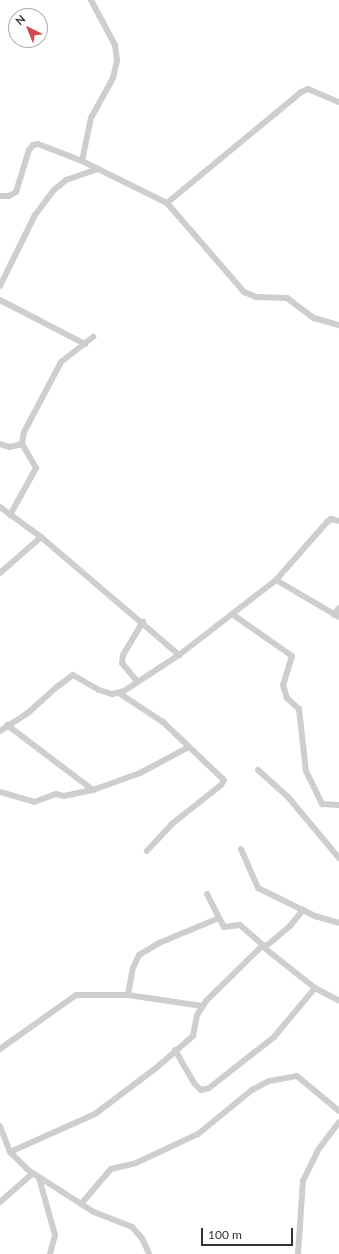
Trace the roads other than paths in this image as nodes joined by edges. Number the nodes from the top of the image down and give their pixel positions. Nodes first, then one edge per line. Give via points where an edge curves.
1 (91, 0) edge
2 (339, 102) edge
3 (82, 161) junction
4 (98, 169) junction
5 (0, 196) edge
6 (167, 203) junction
7 (0, 286) edge
8 (0, 300) edge
9 (339, 325) edge
10 (93, 337) dead end
11 (86, 344) junction
12 (0, 444) edge
13 (22, 444) junction
14 (0, 507) edge
15 (10, 515) junction
16 (339, 521) edge
17 (41, 537) junction
18 (0, 573) edge
19 (276, 580) junction
20 (339, 608) edge
21 (232, 614) junction
22 (337, 616) edge
23 (143, 622) junction
24 (179, 655) junction
25 (137, 681) junction
26 (119, 693) junction
27 (7, 725) junction
28 (0, 731) edge
29 (189, 748) junction
30 (258, 770) dead end
31 (93, 790) junction
32 (0, 792) edge
33 (339, 805) edge
34 (240, 849) dead end
35 (147, 851) dead end
36 (339, 858) edge
37 (207, 894) dead end
38 (303, 910) junction
39 (219, 918) junction
40 (339, 923) edge
41 (264, 946) junction
42 (315, 988) junction
43 (128, 995) junction
44 (339, 1001) edge
45 (202, 1006) junction
46 (0, 1049) edge
47 (175, 1050) junction
48 (339, 1111) edge
49 (339, 1122) edge
50 (0, 1126) edge
51 (10, 1152) junction
52 (32, 1174) junction
53 (40, 1178) junction
54 (0, 1202) edge
55 (81, 1204) junction
56 (50, 1254) edge
57 (150, 1254) edge
58 (298, 1254) edge

1 - 3 street via 115,45 117,60 113,78 92,118
2 - 6 street via 308,89 301,92
3 - 4 street
3 - 5 street via 38,144 33,145 29,150 16,192 9,196
4 - 6 street
4 - 7 street via 66,180 54,190 35,215
6 - 9 street via 244,292 256,297 287,298 314,318
8 - 11 street
10 - 11 street
11 - 13 street via 61,362 24,432
12 - 13 street via 10,447
13 - 15 street via 36,468
14 - 15 street
15 - 17 street
16 - 19 street via 331,519 327,522
17 - 18 street
17 - 23 street via 93,584
19 - 21 street
19 - 22 street
20 - 22 street
21 - 24 street
21 - 33 street via 292,656 283,685 287,698 299,709 306,771 322,804
23 - 24 street
23 - 25 street via 123,655 122,663
24 - 25 street
25 - 26 street
26 - 27 street via 99,690 73,675 29,712
26 - 29 street via 163,722
27 - 28 street
27 - 31 street
29 - 31 street via 140,773
29 - 35 street via 222,778 223,782 172,824
30 - 36 street via 288,797
31 - 32 street via 64,796 56,794 34,802
34 - 38 street via 258,888
37 - 39 street
38 - 40 street
38 - 41 street via 290,926
39 - 41 street via 226,929 240,925
39 - 43 street via 158,943 139,955 133,968
41 - 42 street
41 - 45 street via 230,975
42 - 44 street
42 - 47 street via 274,1036 209,1088 201,1090 195,1084
43 - 45 street
43 - 46 street via 73,996
45 - 47 street via 197,1015 195,1032
47 - 51 street via 149,1074 95,1114
48 - 55 street via 297,1076 269,1081 252,1090 198,1134 136,1163 111,1169
49 - 58 street via 318,1150 302,1181
50 - 51 street
51 - 52 street
52 - 53 street
52 - 54 street
53 - 55 street
53 - 56 street via 55,1235
55 - 57 street via 136,1230

